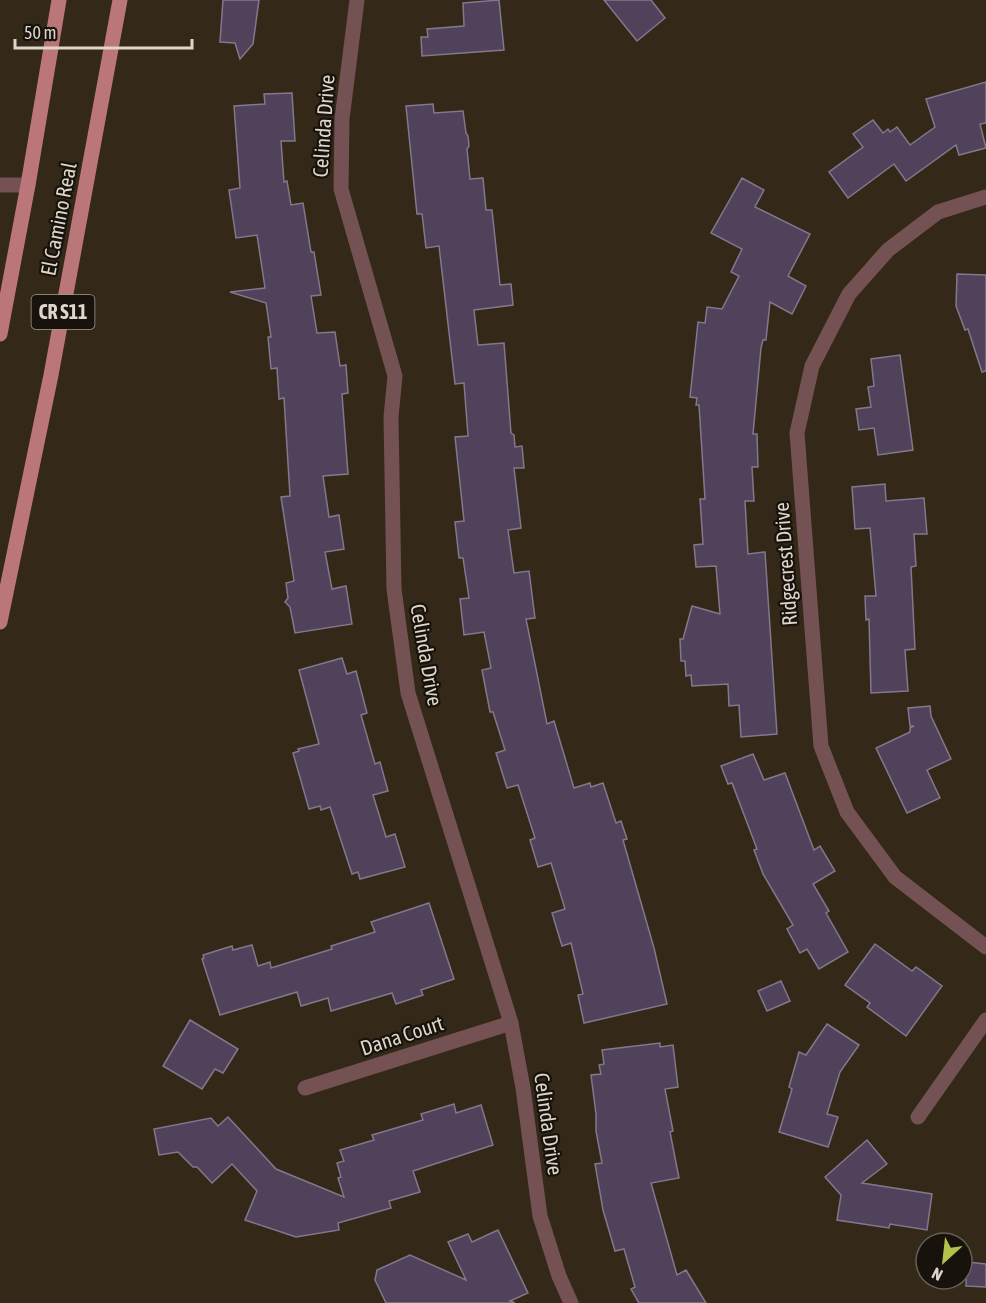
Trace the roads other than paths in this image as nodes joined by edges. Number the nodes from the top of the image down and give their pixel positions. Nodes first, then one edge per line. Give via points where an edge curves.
1 (59, 0) edge
2 (120, 0) edge
3 (357, 0) edge
4 (0, 185) edge
5 (28, 185) junction
6 (986, 197) edge
7 (0, 333) edge
8 (0, 622) edge
9 (986, 947) edge
10 (986, 1020) edge
11 (511, 1023) junction
12 (305, 1089) dead end
13 (918, 1117) dead end
14 (571, 1303) edge

1 - 5 main road, El Camino Real / CR S11
2 - 8 main road, El Camino Real / CR S11 via 51,375
3 - 11 street, Celinda Drive via 342,119 341,189 395,376 391,417 394,588 408,693
4 - 5 street
5 - 7 main road, El Camino Real / CR S11
6 - 9 street, Ridgecrest Drive via 938,212 888,250 849,294 812,366 797,433 821,746 847,812 895,878
10 - 13 street
11 - 12 street, Dana Court
11 - 14 street, Celinda Drive via 540,1216

